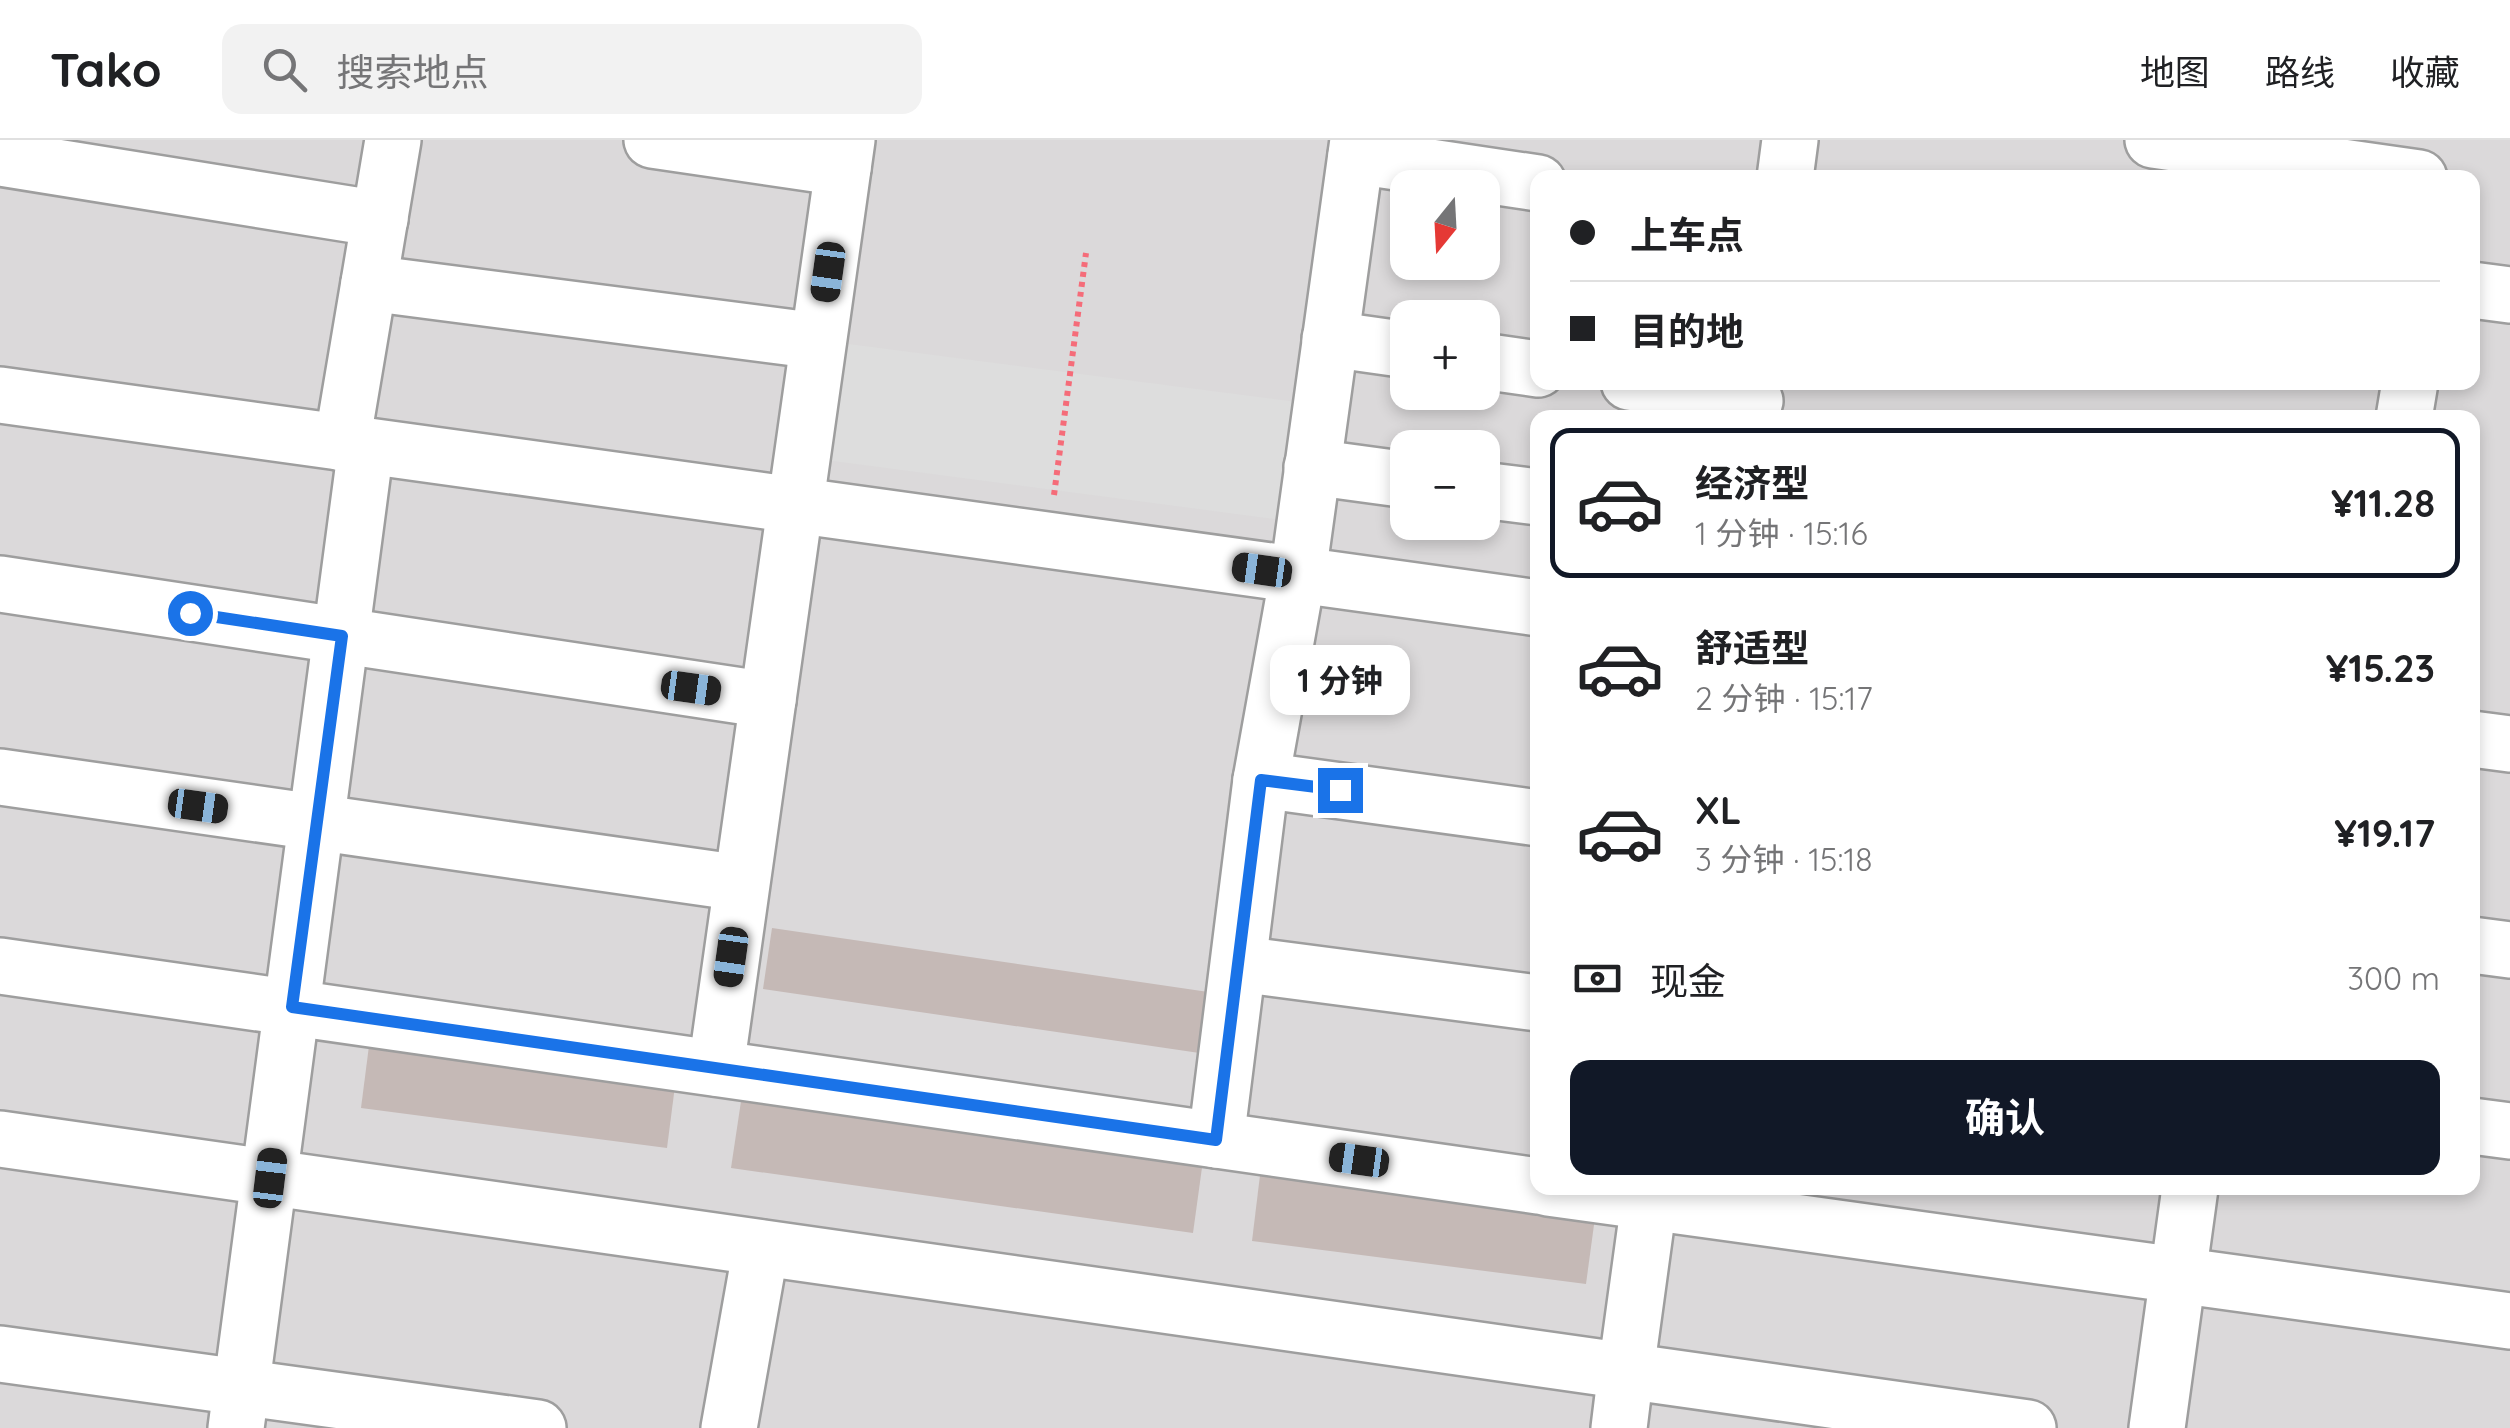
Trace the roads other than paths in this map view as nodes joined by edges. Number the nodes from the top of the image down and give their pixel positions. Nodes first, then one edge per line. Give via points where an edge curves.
1 (393, 140) edge
2 (652, 140) edge
3 (1790, 140) edge
4 (2153, 140) edge
5 (2444, 140) edge
6 (1357, 148) edge
7 (845, 154) edge
8 (0, 158) edge
9 (1786, 170) edge
10 (2363, 170) edge
11 (2440, 170) edge
12 (1530, 181) edge
13 (380, 220) junction
14 (369, 283) junction
15 (2480, 291) edge
16 (2510, 295) edge
17 (1330, 339) junction
18 (818, 342) junction
19 (1390, 347) edge
20 (1500, 364) edge
21 (1530, 368) edge
22 (1685, 390) edge
23 (0, 395) edge
24 (1755, 400) edge
25 (354, 445) junction
26 (1312, 467) junction
27 (1390, 478) edge
28 (1500, 493) edge
29 (1530, 497) edge
30 (795, 506) junction
31 (1298, 574) junction
32 (0, 584) edge
33 (1530, 607) edge
34 (342, 636) junction
35 (768, 700) junction
36 (2480, 739) edge
37 (2510, 744) edge
38 (0, 777) edge
39 (1261, 780) junction
40 (1530, 817) edge
41 (316, 824) junction
42 (740, 883) junction
43 (2480, 946) edge
44 (2510, 950) edge
45 (1238, 964) junction
46 (0, 966) edge
47 (1530, 1002) edge
48 (292, 1007) junction
49 (716, 1068) junction
50 (2480, 1127) edge
51 (2510, 1131) edge
52 (0, 1139) edge
53 (1216, 1140) junction
54 (270, 1178) junction
55 (1530, 1185) edge
56 (1650, 1195) edge
57 (2189, 1195) edge
58 (761, 1248) junction
59 (2178, 1275) junction
60 (2510, 1320) edge
61 (0, 1354) edge
62 (1626, 1371) junction
63 (239, 1408) edge
64 (538, 1428) edge
65 (729, 1428) edge
66 (1619, 1428) edge
67 (2028, 1428) edge
68 (2157, 1428) edge

1 - 13 street
2 - 7 street
3 - 9 street
4 - 10 street
5 - 11 street
6 - 12 street
6 - 17 street
7 - 18 street
8 - 13 street
13 - 14 street
14 - 18 street
14 - 25 street
15 - 16 street
17 - 19 street
17 - 26 street
18 - 30 street
20 - 21 street
22 - 24 street
23 - 25 street
25 - 30 street
25 - 34 street
26 - 27 street
26 - 31 street
28 - 29 street
30 - 31 street
30 - 35 street
31 - 33 street
31 - 39 street
32 - 34 street
34 - 35 street
34 - 41 street
35 - 42 street
36 - 37 street
38 - 41 street
39 - 40 street
39 - 45 street
41 - 42 street
41 - 48 street
42 - 49 street
43 - 44 street
45 - 47 street
45 - 53 street
46 - 48 street
48 - 49 street
48 - 54 street
49 - 53 street
50 - 51 street
52 - 54 street
53 - 55 street
54 - 58 street
54 - 63 street
56 - 59 street
56 - 62 street
57 - 59 street
58 - 62 street
58 - 65 street
59 - 60 street
59 - 68 street
61 - 63 street
62 - 66 street
62 - 67 street
63 - 64 street

